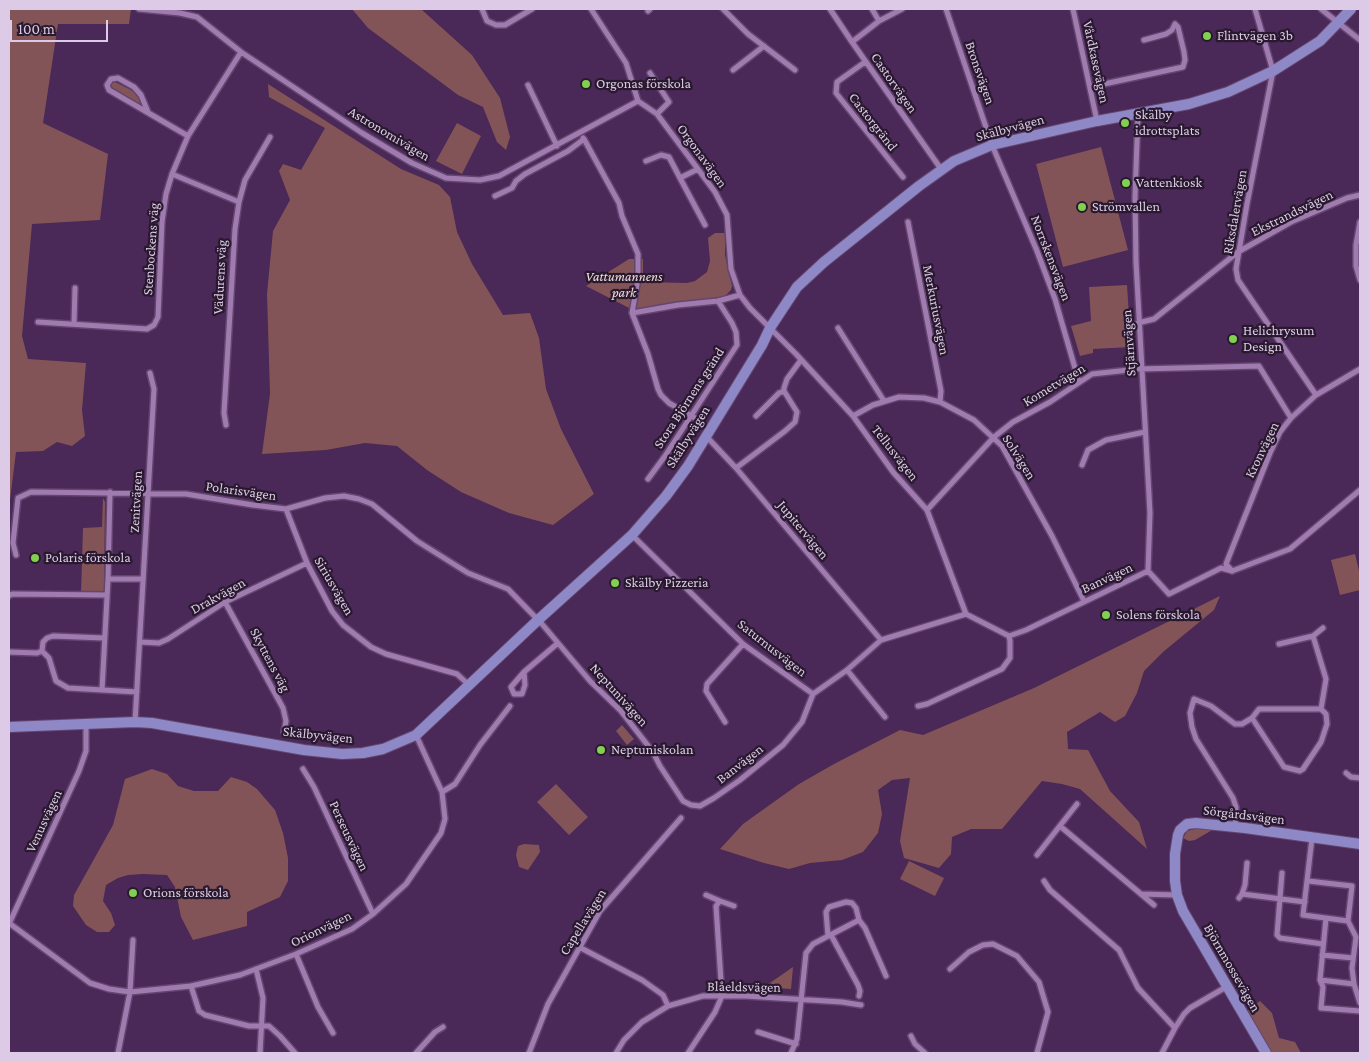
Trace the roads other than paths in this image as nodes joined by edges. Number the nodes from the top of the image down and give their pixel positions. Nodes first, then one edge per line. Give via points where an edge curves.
1 (139, 9) edge
2 (482, 9) edge
3 (532, 9) edge
4 (591, 9) edge
5 (723, 9) edge
6 (830, 9) edge
7 (872, 9) edge
8 (902, 9) edge
9 (946, 9) edge
10 (1073, 9) edge
11 (1255, 9) edge
12 (1321, 9) edge
13 (1351, 9) edge
14 (180, 11) edge
15 (879, 21) junction
16 (1338, 23) junction
17 (1144, 40) dead end
18 (1360, 40) edge
19 (852, 42) junction
20 (764, 46) junction
21 (241, 52) junction
22 (865, 62) junction
23 (734, 70) dead end
24 (796, 70) dead end
25 (1273, 71) junction
26 (650, 73) dead end
27 (528, 85) dead end
28 (1090, 87) junction
29 (638, 102) junction
30 (148, 112) junction
31 (657, 114) junction
32 (1138, 114) junction
33 (1097, 121) junction
34 (581, 133) junction
35 (188, 136) junction
36 (270, 137) dead end
37 (584, 139) junction
38 (992, 145) junction
39 (557, 146) junction
40 (646, 161) dead end
41 (698, 169) junction
42 (941, 169) junction
43 (172, 174) junction
44 (903, 177) dead end
45 (680, 178) junction
46 (1360, 195) edge
47 (495, 196) dead end
48 (239, 202) junction
49 (908, 222) dead end
50 (1360, 222) edge
51 (705, 225) dead end
52 (1238, 252) junction
53 (1360, 280) edge
54 (75, 288) dead end
55 (740, 295) junction
56 (718, 301) junction
57 (632, 312) junction
58 (38, 322) dead end
59 (1138, 323) junction
60 (74, 324) junction
61 (770, 328) junction
62 (838, 328) dead end
63 (801, 360) junction
64 (1142, 370) junction
65 (1360, 370) edge
66 (150, 373) dead end
67 (1079, 382) junction
68 (784, 391) junction
69 (1316, 395) junction
70 (884, 401) junction
71 (940, 402) junction
72 (756, 416) dead end
73 (853, 416) junction
74 (691, 417) junction
75 (1291, 418) junction
76 (702, 422) dead end
77 (226, 425) dead end
78 (1145, 432) junction
79 (706, 436) junction
80 (994, 437) junction
81 (1082, 465) dead end
82 (736, 468) junction
83 (648, 479) dead end
84 (1360, 490) edge
85 (110, 492) junction
86 (148, 494) junction
87 (286, 509) junction
88 (927, 510) junction
89 (632, 535) junction
90 (16, 555) dead end
91 (307, 563) junction
92 (1148, 571) junction
93 (1232, 571) junction
94 (108, 579) junction
95 (143, 580) junction
96 (107, 595) junction
97 (9, 596) edge
98 (1084, 601) junction
99 (225, 602) junction
100 (966, 614) junction
101 (538, 620) junction
102 (1323, 628) dead end
103 (1009, 636) junction
104 (1313, 636) junction
105 (104, 638) junction
106 (881, 640) junction
107 (140, 642) junction
108 (558, 642) junction
109 (743, 644) junction
110 (1279, 644) dead end
111 (42, 651) junction
112 (9, 652) edge
113 (847, 670) junction
114 (524, 672) dead end
115 (468, 685) junction
116 (102, 690) junction
117 (137, 692) junction
118 (813, 694) junction
119 (510, 706) dead end
120 (918, 706) dead end
121 (1321, 709) junction
122 (885, 717) dead end
123 (1252, 718) junction
124 (135, 722) junction
125 (725, 722) dead end
126 (86, 725) junction
127 (9, 728) edge
128 (284, 732) dead end
129 (416, 735) junction
130 (303, 769) dead end
131 (1346, 773) dead end
132 (1360, 778) edge
133 (442, 792) junction
134 (1077, 804) dead end
135 (700, 806) joint
136 (681, 818) dead end
137 (1060, 826) junction
138 (1236, 827) junction
139 (1178, 835) joint
140 (1312, 837) junction
141 (1360, 844) edge
142 (1037, 855) dead end
143 (1247, 862) dead end
144 (1282, 873) dead end
145 (1044, 881) dead end
146 (1308, 881) junction
147 (1141, 894) junction
148 (706, 895) dead end
149 (1177, 895) junction
150 (1280, 899) junction
151 (720, 901) junction
152 (1305, 902) junction
153 (1154, 905) dead end
154 (734, 906) dead end
155 (373, 914) junction
156 (1326, 918) junction
157 (859, 920) junction
158 (1348, 921) junction
159 (9, 924) edge
160 (830, 936) junction
161 (1358, 936) edge
162 (132, 940) dead end
163 (1323, 944) junction
164 (579, 947) junction
165 (296, 954) junction
166 (1322, 955) junction
167 (1353, 958) junction
168 (256, 969) junction
169 (950, 969) dead end
170 (886, 976) dead end
171 (1320, 980) junction
172 (1354, 984) junction
173 (192, 986) junction
174 (1226, 987) junction
175 (130, 992) junction
176 (722, 996) junction
177 (859, 996) dead end
178 (802, 1000) junction
179 (1360, 1003) edge
180 (861, 1005) dead end
181 (668, 1006) junction
182 (1360, 1012) edge
183 (261, 1026) junction
184 (443, 1027) dead end
185 (1175, 1028) junction
186 (333, 1032) dead end
187 (758, 1032) dead end
188 (911, 1036) dead end
189 (796, 1044) junction
190 (118, 1053) edge
191 (260, 1053) edge
192 (296, 1053) edge
193 (416, 1053) edge
194 (529, 1053) edge
195 (616, 1053) edge
196 (688, 1053) edge
197 (791, 1053) edge
198 (925, 1053) edge
199 (1037, 1053) edge
200 (1162, 1053) edge
201 (1266, 1053) edge

1 - 14 street, Astronomivägen
2 - 3 street via 487,21 496,26 504,25
4 - 29 street via 626,63
5 - 20 street
6 - 19 street, Castorvägen
7 - 15 street
8 - 15 street
9 - 38 street, Bronsvägen
10 - 28 street, Vårdkasevägen
11 - 25 street
12 - 16 street
13 - 16 street, Skälbyvägen
14 - 21 street, Astronomivägen via 197,17
15 - 19 street
16 - 18 street
16 - 25 street, Skälbyvägen via 1320,41
17 - 28 street via 1166,34 1176,24 1184,52 1183,66
19 - 22 street, Castorvägen
20 - 23 street
20 - 24 street
21 - 35 street, Stenbockens väg
21 - 39 street, Astronomivägen via 412,164 446,178 480,180 498,176
22 - 42 street, Castorvägen
22 - 44 street, Castorgränd via 837,82 836,93
25 - 32 street, Skälbyvägen via 1228,92
25 - 52 street, Riksdalervägen
26 - 31 street via 668,102
27 - 39 street
28 - 33 street, Vårdkasevägen
29 - 31 street, Orgonavägen
29 - 34 street, Astronomivägen
30 - 30 street via 134,87 118,78 110,79 109,90
30 - 35 street
31 - 41 street, Orgonavägen
32 - 33 street, Skälbyvägen
32 - 59 street, Stjärnvägen via 1135,197
33 - 38 street, Skälbyvägen
34 - 37 street
34 - 39 street, Astronomivägen
35 - 43 street, Stenbockens väg
36 - 48 street, Vädurens väg via 245,180
37 - 47 street
37 - 57 street via 619,202 638,254 638,279
38 - 42 street, Skälbyvägen
38 - 67 street, Norrskensvägen via 1056,299
40 - 45 street via 661,155 669,157
41 - 45 street
41 - 55 street, Orgonavägen via 715,192 726,215 731,269
42 - 61 street, Skälbyvägen via 797,287
43 - 48 street
43 - 60 street, Stenbockens väg via 162,222 158,317 154,326 147,329
45 - 51 street
46 - 52 street, Ekstrandsvägen via 1292,222
48 - 77 street, Vädurens väg via 231,288
49 - 71 street, Merkuriusvägen via 941,391
50 - 53 street via 1356,266
52 - 59 street, Ekstrandsvägen via 1154,319
52 - 69 street, Riksdalervägen via 1238,280
54 - 60 street
55 - 56 street
55 - 61 street, Orgonavägen
56 - 57 street
56 - 74 street, Stora Björnens gränd via 736,332 737,345
57 - 74 street via 661,395
58 - 60 street, Stenbockens väg
59 - 64 street, Stjärnvägen
61 - 63 street, Tellusvägen
61 - 79 street, Skälbyvägen
62 - 70 street
63 - 68 street via 784,383
63 - 73 street, Tellusvägen
64 - 67 street, Kometvägen via 1092,374
64 - 75 street, Kometvägen via 1259,366
64 - 78 street, Stjärnvägen
65 - 69 street, Kronvägen
66 - 86 street, Zenitvägen via 154,388
67 - 80 street, Kometvägen
68 - 72 street
68 - 82 street via 797,412 794,422
69 - 75 street, Kronvägen
70 - 71 street, Solvägen via 899,397
70 - 73 street, Solvägen
71 - 80 street, Solvägen via 974,420
73 - 88 street, Tellusvägen via 893,472
74 - 76 street
74 - 83 street, Stora Björnens gränd
75 - 93 street, Kronvägen via 1270,453 1226,564
78 - 81 street via 1106,440 1088,450
78 - 92 street, Stjärnvägen via 1150,513
79 - 82 street, Jupitervägen
79 - 89 street, Skälbyvägen via 666,496
80 - 88 street, Kometvägen
80 - 98 street, Solvägen via 1052,536
82 - 106 street, Jupitervägen
84 - 93 street, Banvägen via 1290,549
85 - 86 street, Polarisvägen
85 - 90 street, Polarisvägen via 31,492 18,498 12,544
85 - 94 street
86 - 87 street, Polarisvägen via 186,494
86 - 95 street, Zenitvägen
87 - 91 street, Siriusvägen
87 - 101 street, Polarisvägen via 344,496 372,504 445,559 508,589
88 - 100 street, Tellusvägen
89 - 101 street, Skälbyvägen
89 - 109 street, Saturnusvägen
91 - 99 street, Drakvägen
91 - 115 street, Siriusvägen via 332,611 343,625 371,648 457,674
92 - 93 street, Banvägen via 1169,594 1221,568
92 - 98 street, Banvägen
94 - 95 street
94 - 96 street
95 - 107 street, Zenitvägen
96 - 97 street
96 - 105 street
98 - 103 street, Banvägen
99 - 107 street, Drakvägen via 168,639 158,643
99 - 128 street, Skyttens väg via 282,708 286,721
100 - 103 street
100 - 106 street
101 - 108 street, Neptunivägen
101 - 115 street, Skälbyvägen
102 - 104 street
103 - 120 street via 1010,658 1002,668
104 - 110 street
104 - 121 street via 1326,679
105 - 111 street via 54,636 47,638
105 - 116 street
106 - 113 street
107 - 117 street, Zenitvägen
108 - 114 street
108 - 135 street, Neptunivägen via 590,681 621,711 653,752 683,801
109 - 118 street, Saturnusvägen
109 - 125 street via 706,690
111 - 112 street
111 - 116 street via 49,658 56,681 68,688
113 - 118 street
113 - 122 street
115 - 129 street, Skälbyvägen
116 - 117 street
117 - 124 street, Zenitvägen
118 - 135 street, Banvägen via 802,722 783,744 740,780
119 - 133 street via 455,784
121 - 123 street via 1259,709
121 - 123 street via 1326,714 1327,724 1321,742 1300,771 1284,767
123 - 138 street via 1236,724 1212,706 1194,700 1190,713 1196,739 1233,798
124 - 126 street, Skälbyvägen
124 - 129 street, Skälbyvägen via 342,754 383,750
126 - 127 street, Skälbyvägen
126 - 159 street, Venusvägen via 86,751 79,771
129 - 133 street, Orionvägen
130 - 155 street, Perseusvägen
131 - 132 street
133 - 155 street, Orionvägen via 445,819 441,833 406,884
134 - 137 street
136 - 164 street, Capellavägen via 613,894
137 - 142 street
137 - 147 street
138 - 139 street, Sörgårdsvägen via 1192,823
138 - 140 street, Sörgårdsvägen
139 - 149 street, Björnmossevägen via 1174,868
140 - 141 street, Sörgårdsvägen
140 - 146 street
143 - 150 street via 1240,896
144 - 150 street
145 - 185 street via 1050,890 1119,950 1138,988
146 - 152 street
146 - 158 street via 1352,886
147 - 149 street
147 - 153 street
148 - 151 street
149 - 174 street, Björnmossevägen
150 - 152 street
150 - 163 street via 1277,935
151 - 154 street
151 - 176 street via 716,906
152 - 156 street via 1303,915
155 - 165 street, Orionvägen via 352,929
156 - 158 street
156 - 163 street
157 - 160 street
157 - 160 street via 852,903 829,907 826,912
157 - 170 street
158 - 161 street
159 - 175 street, Orionvägen via 90,983
160 - 177 street via 859,988
160 - 178 street via 813,944 806,953
161 - 167 street
162 - 175 street
163 - 166 street
164 - 181 street via 642,980 664,995
164 - 194 street, Capellavägen via 548,1004
165 - 168 street, Orionvägen
165 - 186 street via 318,1008
166 - 167 street
166 - 171 street
167 - 172 street
168 - 173 street, Orionvägen
168 - 183 street via 263,998
169 - 199 street via 969,952 983,945 993,944 1016,956 1038,982 1048,1012
171 - 172 street
171 - 182 street via 1323,987 1321,1008
172 - 179 street
173 - 175 street, Orionvägen
173 - 183 street via 199,1011 205,1015 248,1026
174 - 185 street via 1190,1008
174 - 201 street, Björnmossevägen
175 - 190 street
176 - 178 street, Blåeldsvägen
176 - 181 street, Blåeldsvägen via 703,996
176 - 196 street
178 - 180 street, Blåeldsvägen
178 - 189 street
181 - 195 street, Blåeldsvägen via 642,1022
183 - 191 street
183 - 192 street via 273,1029
184 - 193 street
185 - 200 street
187 - 189 street
188 - 198 street
189 - 197 street

